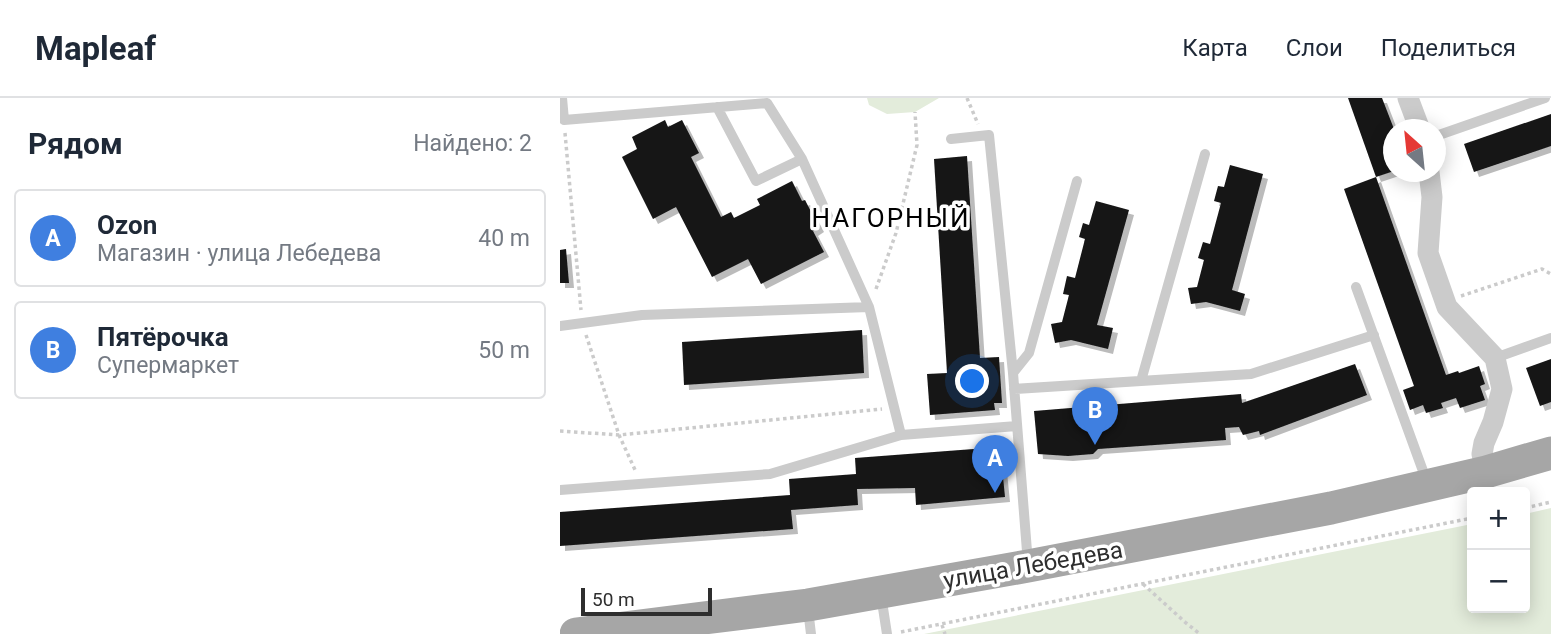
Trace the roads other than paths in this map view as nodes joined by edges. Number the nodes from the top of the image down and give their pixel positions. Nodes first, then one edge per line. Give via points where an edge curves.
1 (562, 98) edge
2 (1408, 98) edge
3 (1545, 98) edge
4 (717, 107) junction
5 (1416, 119) edge
6 (1446, 133) edge
7 (951, 139) dead end
8 (1205, 154) dead end
9 (802, 159) junction
10 (1077, 181) dead end
11 (1430, 182) edge
12 (1356, 287) dead end
13 (870, 307) junction
14 (560, 326) edge
15 (1374, 335) junction
16 (1551, 338) edge
17 (1496, 358) junction
18 (1013, 373) junction
19 (1141, 381) junction
20 (1014, 389) junction
21 (1017, 426) junction
22 (901, 435) junction
23 (1551, 453) edge
24 (1486, 472) junction
25 (1428, 485) junction
26 (560, 490) edge
27 (1028, 566) junction
28 (880, 592) junction
29 (809, 619) edge
30 (576, 634) edge
31 (889, 634) edge

1 - 4 lane via 564,120
2 - 5 street
3 - 6 lane
4 - 9 lane via 767,103
4 - 9 lane via 756,181
7 - 18 lane via 989,135
8 - 19 lane
9 - 13 lane
10 - 18 lane via 1029,353
11 - 17 street via 1428,253 1445,302
12 - 15 lane
13 - 14 lane via 642,315
13 - 22 lane
15 - 19 lane via 1251,374
15 - 25 lane
16 - 17 lane
17 - 24 street via 1502,388 1484,443
18 - 20 lane
19 - 20 lane
20 - 21 lane
21 - 22 lane
21 - 27 lane
22 - 26 lane via 769,474
23 - 24 main road, улица Лебедева
24 - 25 main road, улица Лебедева
25 - 27 main road, улица Лебедева
27 - 28 main road, улица Лебедева
28 - 29 main road, улица Лебедева
28 - 31 lane
29 - 30 main road, улица Лебедева

